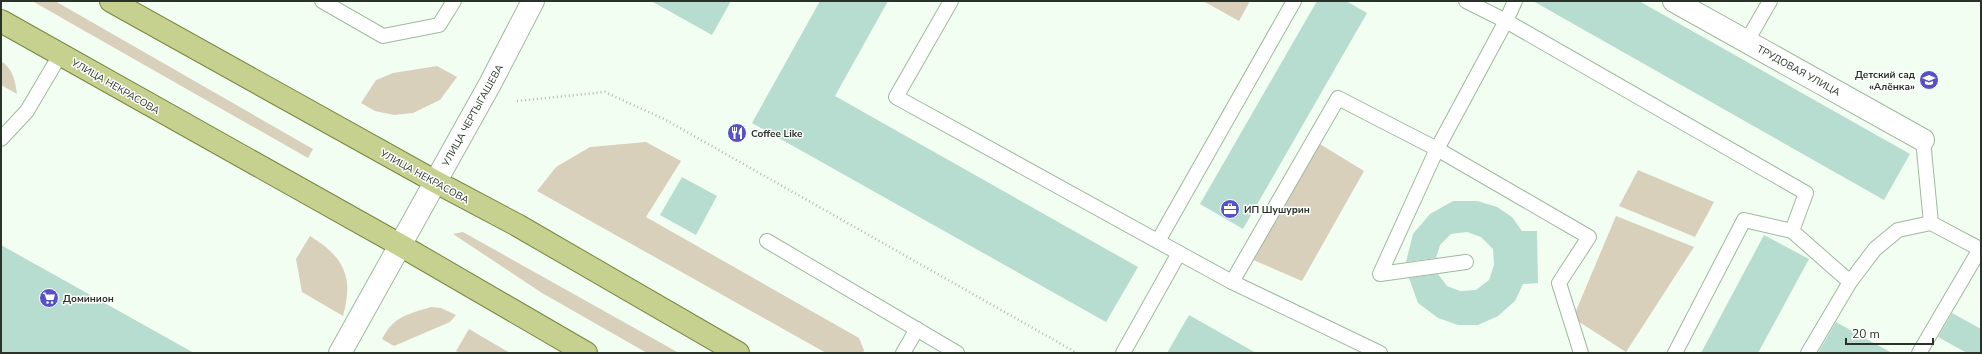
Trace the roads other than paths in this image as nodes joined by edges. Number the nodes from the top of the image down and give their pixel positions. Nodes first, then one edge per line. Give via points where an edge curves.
1 (111, 1) edge
2 (322, 1) edge
3 (454, 1) edge
4 (533, 1) edge
5 (951, 1) edge
6 (1294, 1) edge
7 (1466, 1) edge
8 (1515, 1) edge
9 (1674, 1) edge
10 (1770, 1) edge
11 (1, 21) edge
12 (1506, 21) junction
13 (1747, 41) junction
14 (60, 55) junction
15 (1, 139) edge
16 (1923, 140) joint
17 (1437, 149) junction
18 (436, 182) junction
19 (1931, 222) junction
20 (1792, 231) junction
21 (767, 241) dead end
22 (1158, 241) junction
23 (400, 245) junction
24 (1980, 250) edge
25 (1179, 253) junction
26 (1466, 262) dead end
27 (1232, 282) junction
28 (1850, 282) junction
29 (917, 329) junction
30 (340, 353) edge
31 (586, 353) edge
32 (738, 353) edge
33 (903, 353) edge
34 (957, 353) edge
35 (1122, 353) edge
36 (1380, 353) edge
37 (1582, 353) edge
38 (1675, 353) edge
39 (1808, 353) edge
40 (1918, 353) edge

1 - 18 main road, УЛИЦА НЕКРАСОВА
2 - 3 lane via 383,36 439,25
4 - 18 street, УЛИЦА ЧЕРТЫГАШЕВА
5 - 22 lane via 896,97
6 - 22 lane
7 - 12 lane
8 - 12 lane
9 - 13 street, ТРУДОВАЯ УЛИЦА
10 - 13 lane
11 - 14 main road, УЛИЦА НЕКРАСОВА
12 - 17 lane
12 - 20 lane via 1806,193
13 - 16 street, ТРУДОВАЯ УЛИЦА
14 - 15 lane via 27,112
14 - 23 main road, УЛИЦА НЕКРАСОВА
16 - 19 lane
17 - 26 lane via 1380,274
17 - 27 lane via 1338,98
17 - 37 lane via 1589,237 1559,283
18 - 23 street, УЛИЦА ЧЕРТЫГАШЕВА
18 - 32 main road, УЛИЦА НЕКРАСОВА via 517,225
19 - 24 lane
19 - 28 lane via 1898,230 1875,250
20 - 28 lane
20 - 38 lane via 1744,220
21 - 29 lane
22 - 25 lane
23 - 30 street, УЛИЦА ЧЕРТЫГАШЕВА
23 - 31 main road, УЛИЦА НЕКРАСОВА
24 - 40 lane
25 - 27 lane
25 - 35 lane
27 - 36 lane
28 - 39 lane
29 - 33 lane
29 - 34 lane

